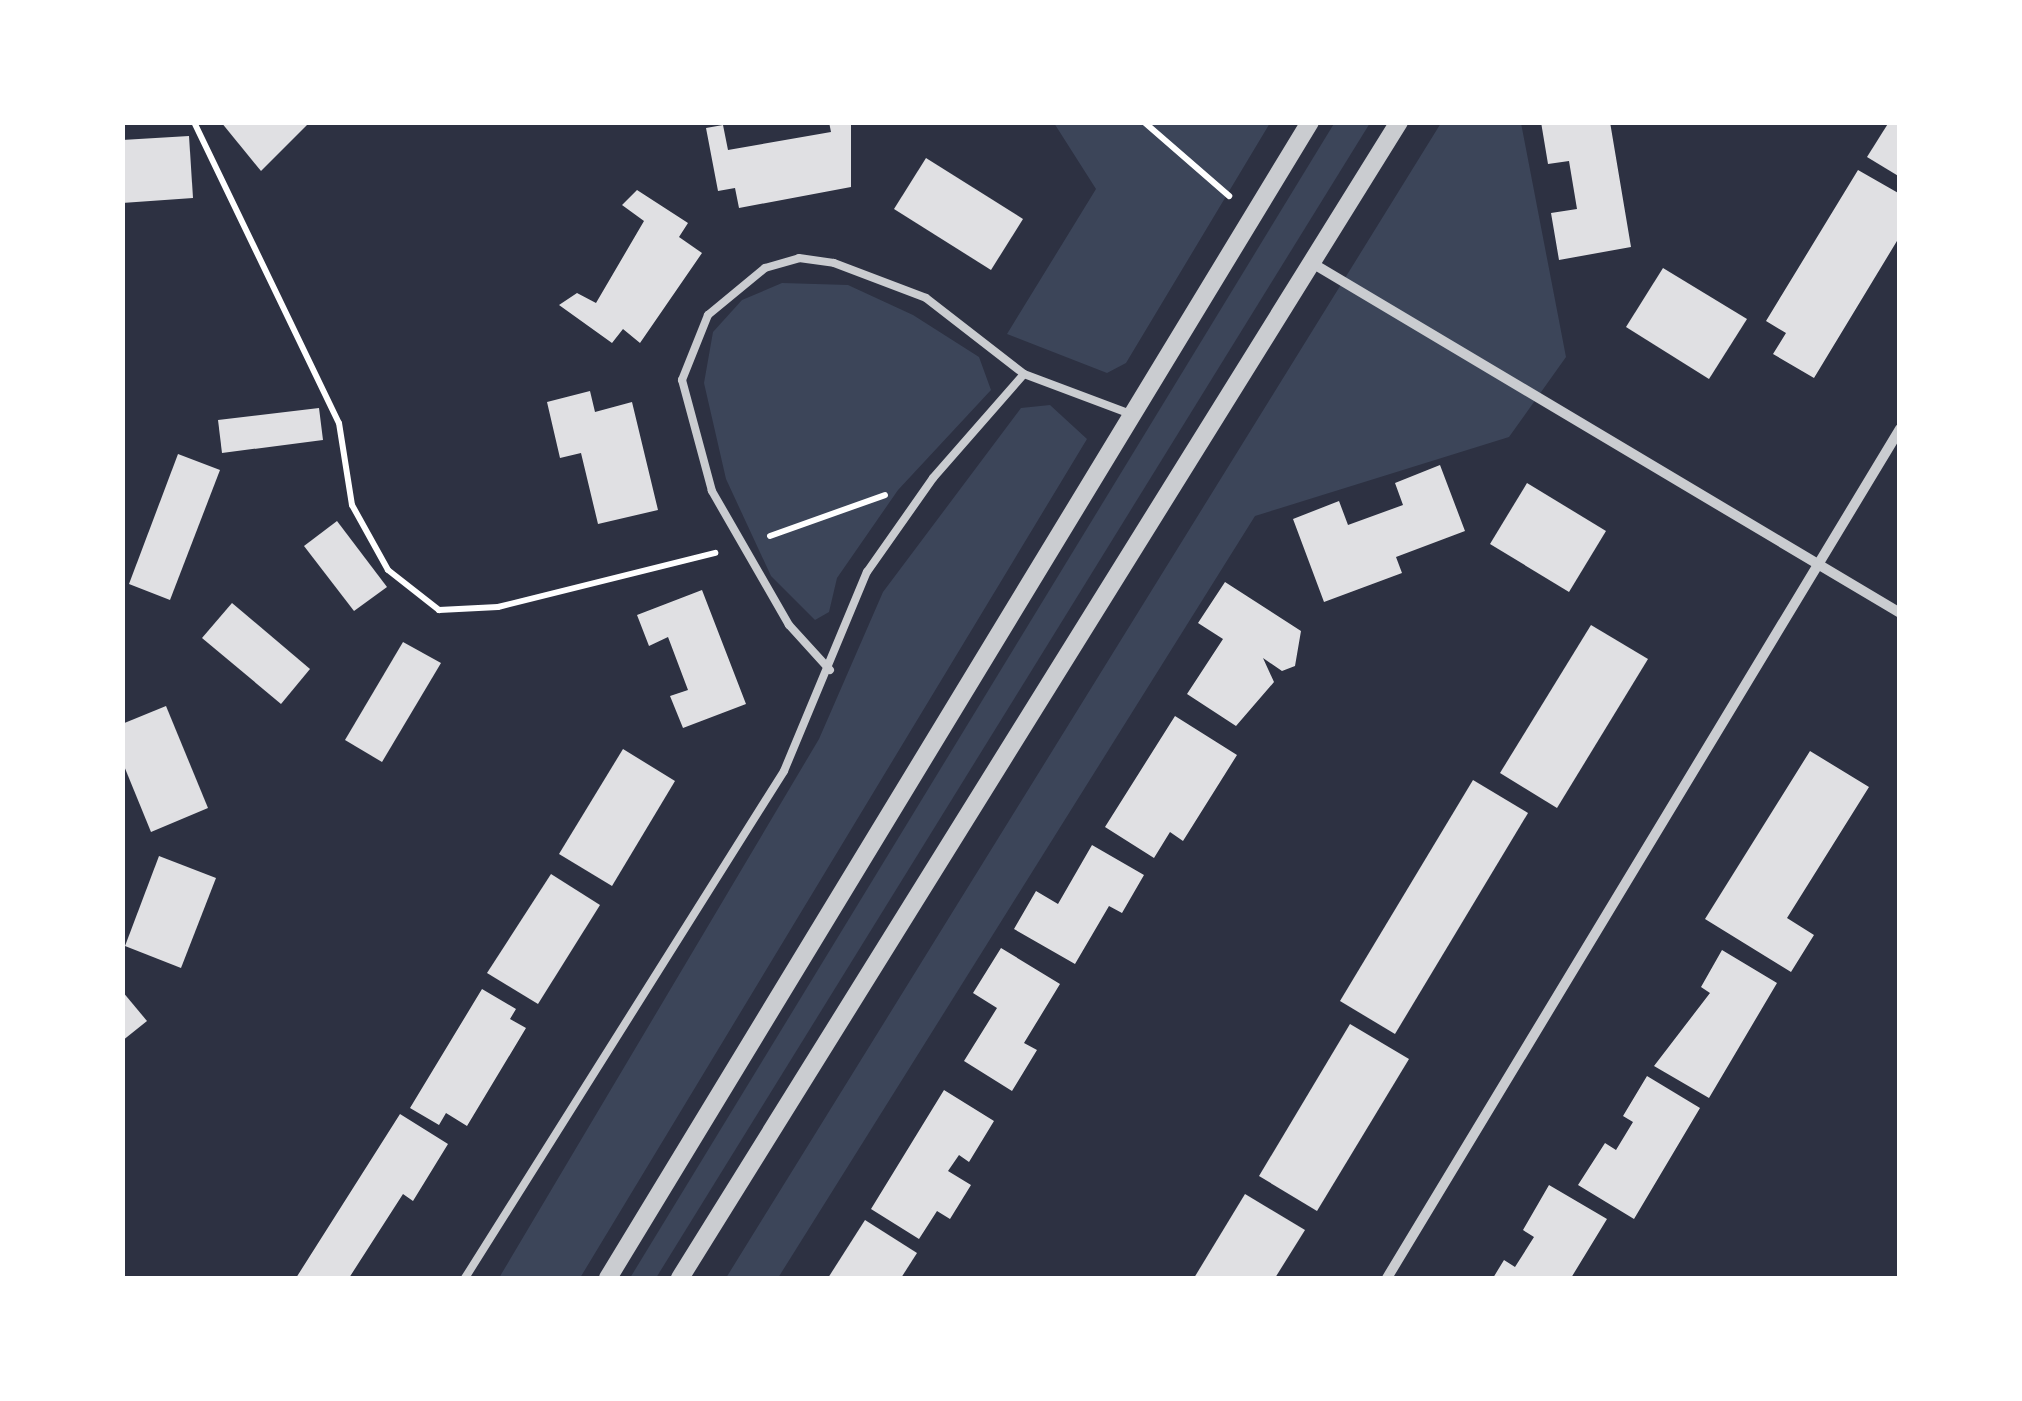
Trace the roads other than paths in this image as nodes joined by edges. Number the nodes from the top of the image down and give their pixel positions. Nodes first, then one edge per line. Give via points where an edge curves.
1 (1310, 122) edge
2 (1399, 122) edge
3 (1312, 263) junction
4 (1024, 374) junction
5 (1133, 416) junction
6 (1900, 429) edge
7 (1821, 563) junction
8 (1900, 613) edge
9 (830, 670) junction
10 (465, 1278) edge
11 (608, 1278) edge
12 (680, 1278) edge
13 (1386, 1278) edge

1 - 5 street
2 - 3 street
3 - 7 street
3 - 12 street
4 - 5 lane
4 - 9 lane via 933,478 867,572
4 - 9 lane via 926,298 834,262 799,258 765,268 708,315 682,380 712,491 790,625
5 - 11 street
6 - 7 street
7 - 8 street
7 - 13 street
9 - 10 lane via 784,772

